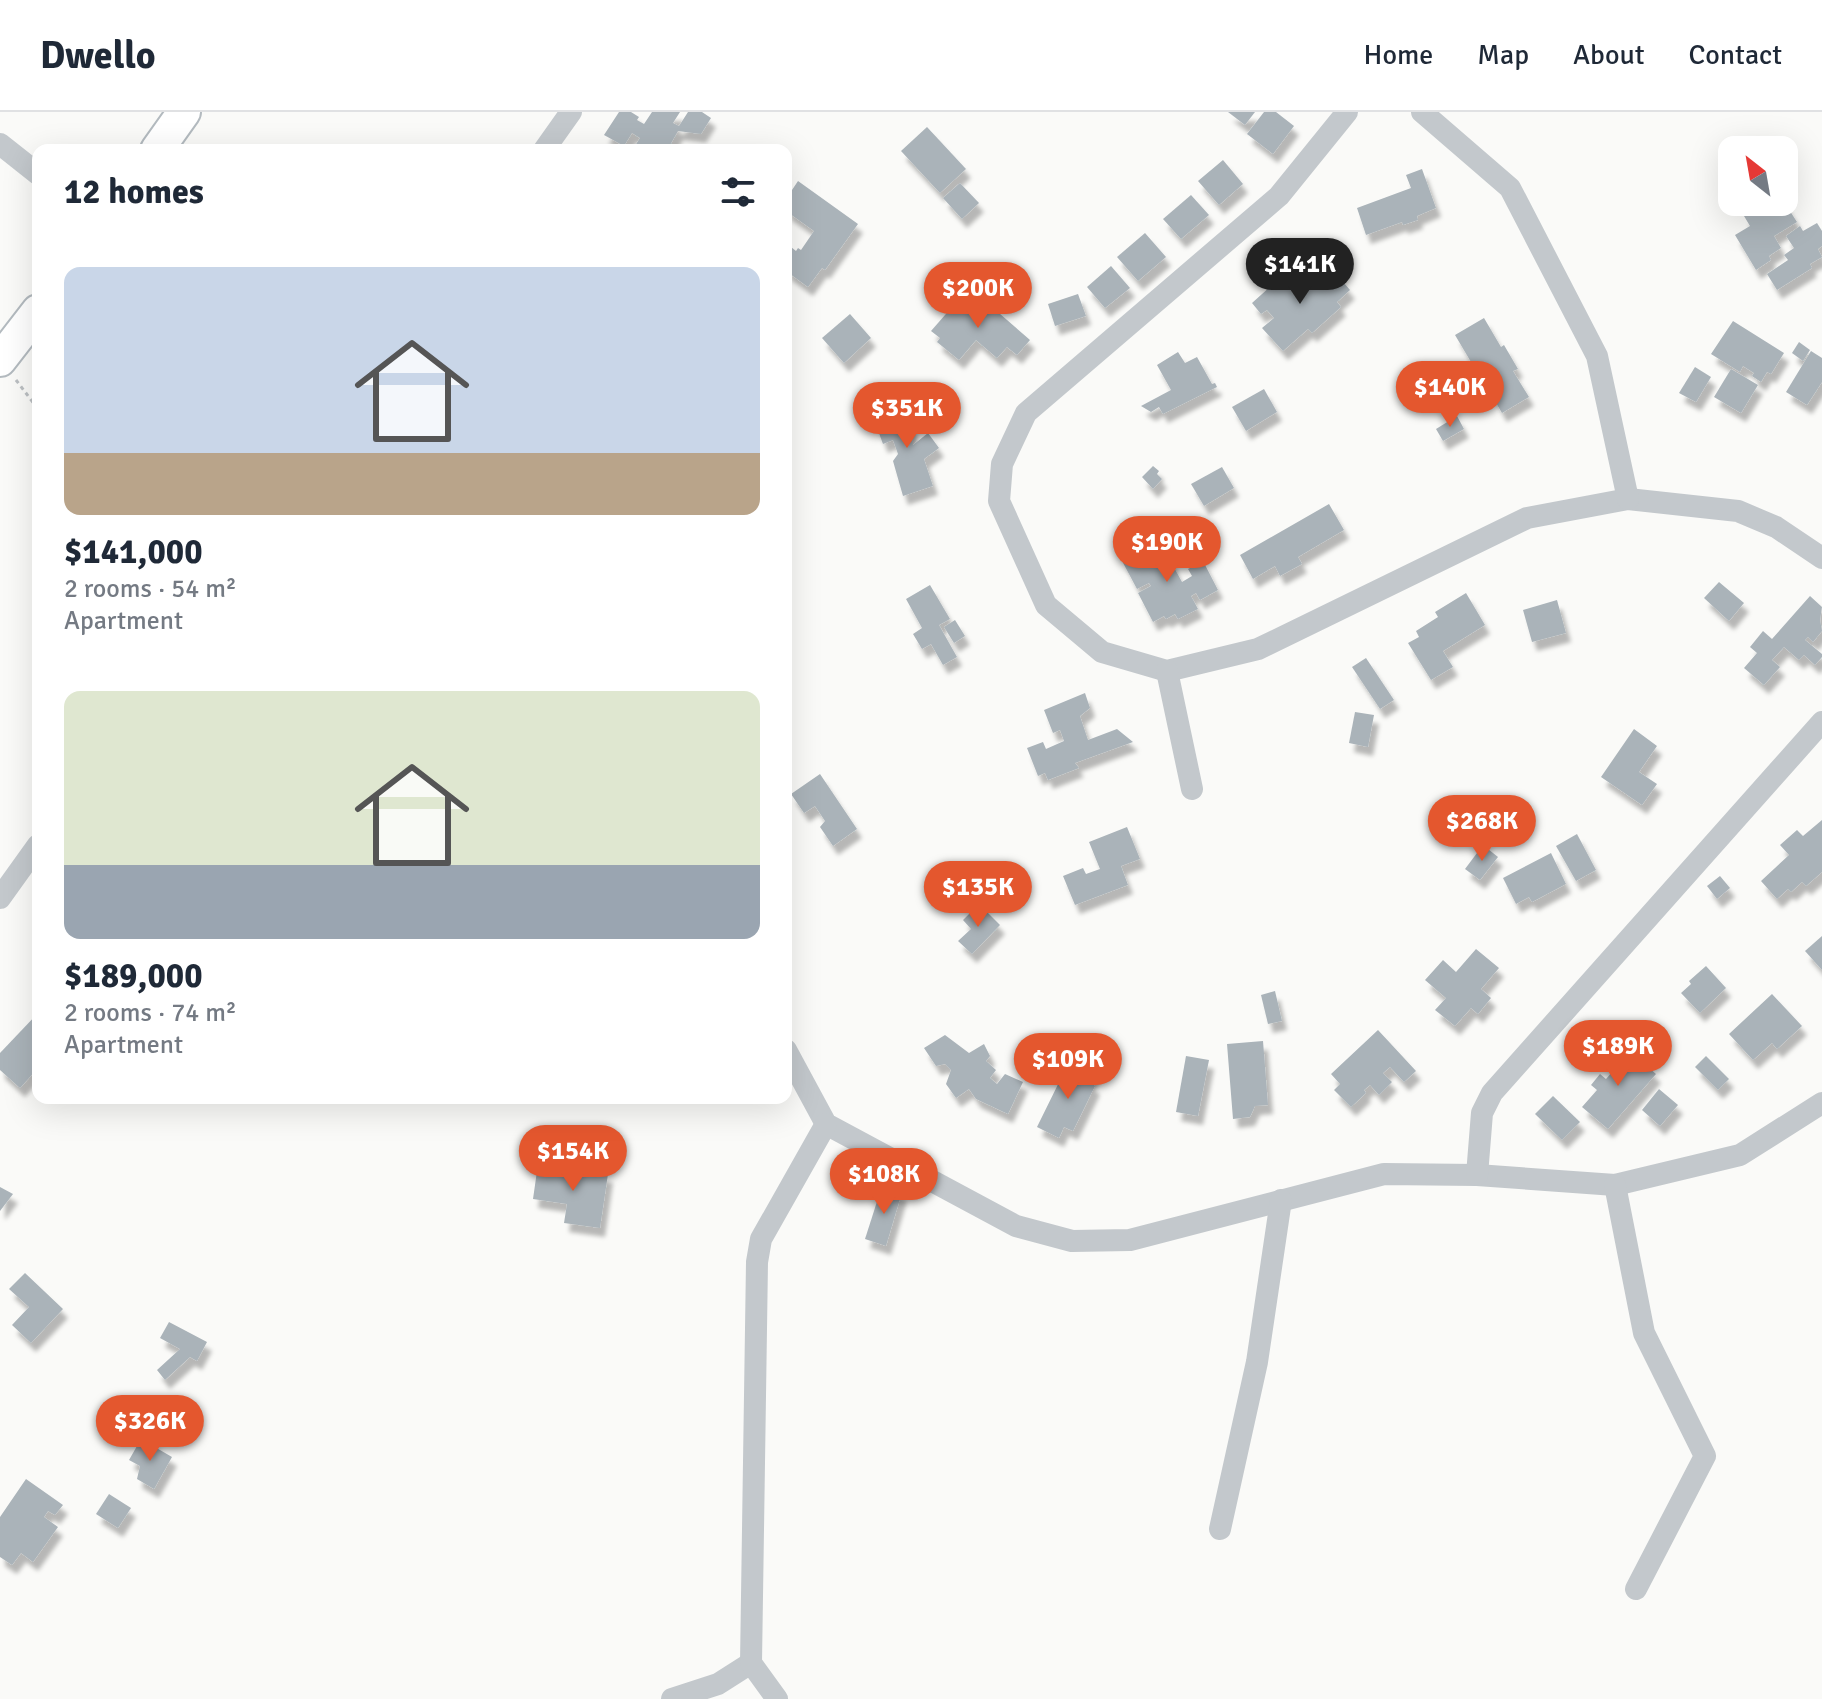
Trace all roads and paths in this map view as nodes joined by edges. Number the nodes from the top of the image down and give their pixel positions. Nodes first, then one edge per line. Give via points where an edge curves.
1 (184, 112) edge
2 (571, 112) edge
3 (1347, 112) edge
4 (1422, 112) edge
5 (0, 144) edge
6 (161, 144) edge
7 (548, 144) edge
8 (32, 169) edge
9 (32, 319) edge
10 (0, 360) edge
11 (32, 401) edge
12 (1628, 499) junction
13 (1822, 558) edge
14 (1167, 671) junction
15 (1822, 722) edge
16 (1192, 789) dead end
17 (32, 853) edge
18 (0, 898) edge
19 (792, 1061) edge
20 (1822, 1103) edge
21 (826, 1124) junction
22 (1477, 1175) junction
23 (1615, 1185) junction
24 (1281, 1200) junction
25 (1220, 1529) dead end
26 (1636, 1589) dead end
27 (751, 1663) junction
28 (672, 1699) edge
29 (777, 1699) edge

1 - 6 street
2 - 7 street
3 - 14 street via 1279,196 1026,413 1002,464 999,501 1046,605 1102,652
4 - 12 street via 1510,188 1597,356
5 - 8 street
9 - 10 street
10 - 11 path
12 - 13 street via 1738,511 1776,527
12 - 14 street via 1527,518 1258,649
14 - 16 street
15 - 22 street via 1492,1093 1482,1113
17 - 18 street
19 - 21 street
20 - 23 street via 1740,1155
21 - 24 street via 1016,1226 1072,1241 1130,1240
21 - 27 street via 761,1239 757,1262
22 - 23 street
22 - 24 street via 1384,1174
23 - 26 street via 1644,1333 1705,1456
24 - 25 street via 1257,1362
27 - 28 street via 718,1684
27 - 29 street

